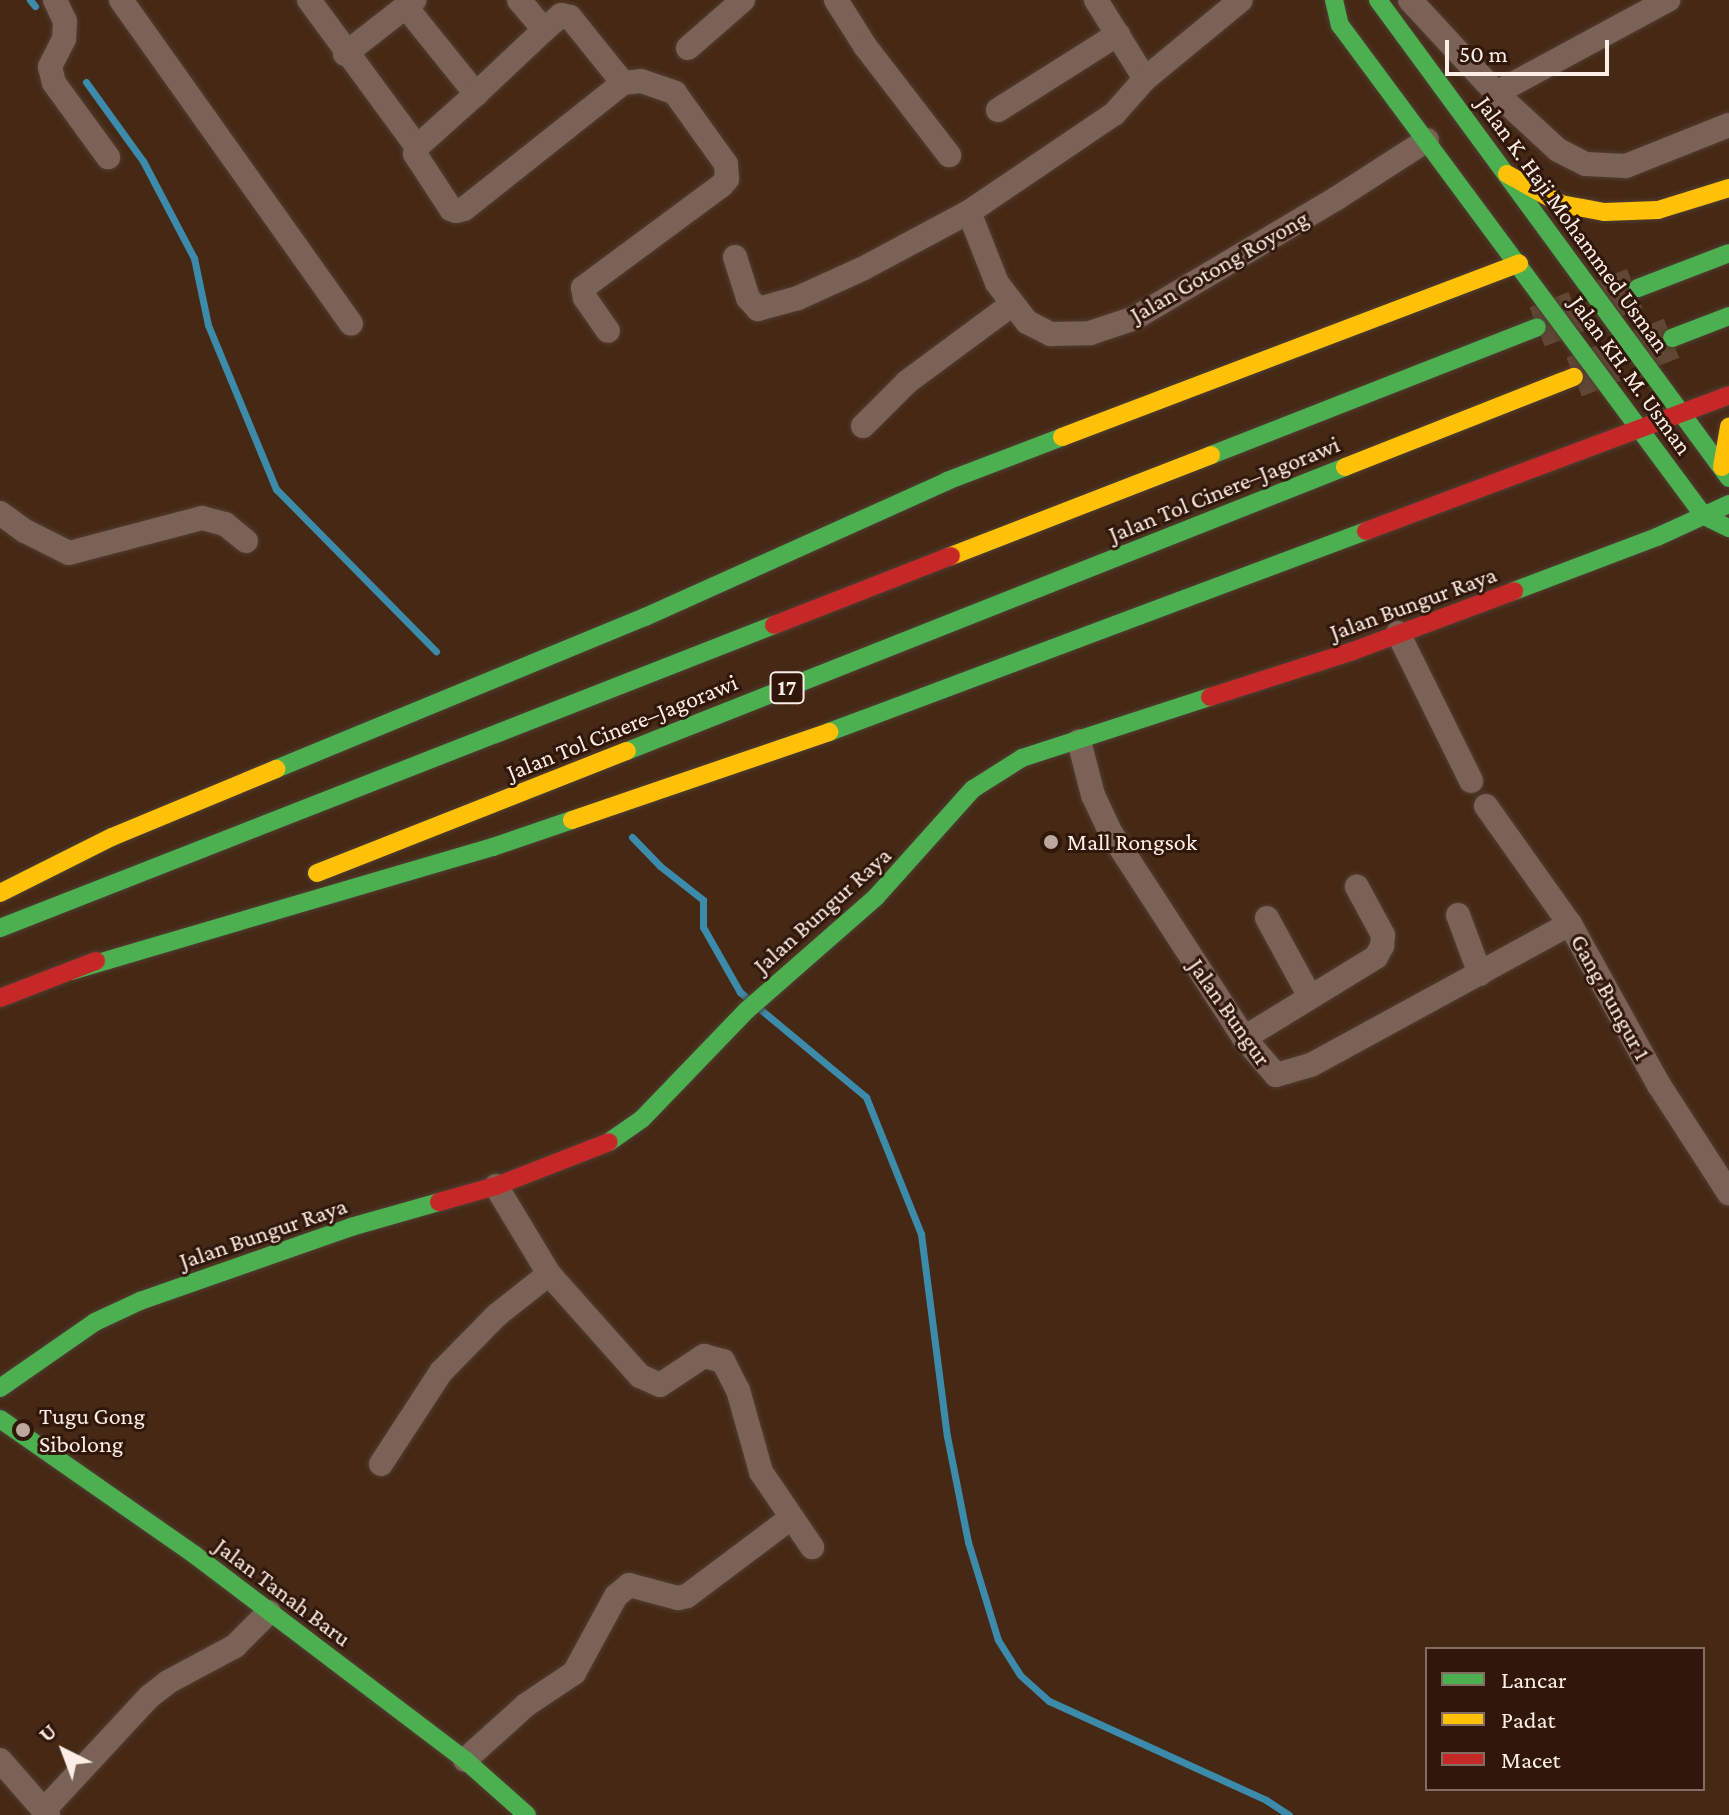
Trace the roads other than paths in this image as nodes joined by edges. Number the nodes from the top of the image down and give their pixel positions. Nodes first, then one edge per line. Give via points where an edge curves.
1 (121, 0) edge
2 (309, 0) edge
3 (519, 0) edge
4 (743, 0) edge
5 (836, 0) edge
6 (1096, 0) edge
7 (1241, 0) edge
8 (1334, 0) edge
9 (1410, 0) edge
10 (1668, 0) edge
11 (60, 2) edge
12 (410, 4) edge
13 (1361, 10) edge
14 (544, 30) junction
15 (1118, 34) junction
16 (688, 48) dead end
17 (345, 54) junction
18 (1145, 79) junction
19 (623, 83) junction
20 (1496, 93) junction
21 (476, 94) junction
22 (998, 110) dead end
23 (1729, 125) edge
24 (1427, 140) junction
25 (417, 147) junction
26 (949, 155) dead end
27 (108, 157) dead end
28 (1507, 174) junction
29 (1729, 188) edge
30 (969, 212) junction
31 (1729, 253) edge
32 (735, 257) dead end
33 (1519, 263) junction
34 (1638, 288) tunnel mouth
35 (1011, 305) junction
36 (1729, 316) edge
37 (351, 324) dead end
38 (1537, 327) tunnel mouth
39 (608, 331) dead end
40 (1672, 338) tunnel mouth
41 (1574, 377) tunnel mouth
42 (1729, 395) edge
43 (1683, 412) junction
44 (863, 426) dead end
45 (1729, 427) edge
46 (1641, 428) junction
47 (1726, 473) edge
48 (1729, 504) edge
49 (0, 513) edge
50 (1704, 516) junction
51 (1729, 528) edge
52 (246, 541) dead end
53 (1398, 633) junction
54 (1079, 741) junction
55 (1471, 781) dead end
56 (1486, 806) dead end
57 (294, 882) dead end
58 (1357, 887) dead end
59 (0, 893) edge
60 (264, 894) dead end
61 (1458, 915) dead end
62 (1267, 918) dead end
63 (1570, 924) junction
64 (0, 928) edge
65 (71, 971) junction
66 (1480, 974) junction
67 (1310, 997) junction
68 (0, 998) edge
69 (1244, 1038) junction
70 (496, 1186) junction
71 (1729, 1193) edge
72 (549, 1274) junction
73 (0, 1388) edge
74 (0, 1419) edge
75 (381, 1464) dead end
76 (791, 1518) junction
77 (812, 1547) dead end
78 (269, 1612) junction
79 (469, 1756) junction
80 (0, 1760) edge
81 (46, 1813) edge
82 (527, 1815) edge

1 - 37 street
2 - 17 street
3 - 14 street
4 - 16 street
5 - 26 street
6 - 15 street
7 - 18 street
8 - 13 main road, Jalan K. Haji Mohammed Usman
9 - 20 street
10 - 20 street
11 - 27 street via 64,39 50,67 54,83
12 - 17 street
12 - 21 street
13 - 24 main road, Jalan K. Haji Mohammed Usman
13 - 28 main road, Jalan K. Haji Mohammed Usman
14 - 19 street via 561,15 570,17
14 - 21 street
15 - 18 street
15 - 22 street
17 - 25 street
18 - 30 street via 1114,114
19 - 25 street via 464,209 451,209 418,161
19 - 39 street via 641,81 675,93 728,173 722,185 586,283 585,298
20 - 23 street via 1558,150 1586,164 1626,166
21 - 25 street
24 - 33 main road, Jalan K. Haji Mohammed Usman
24 - 35 street, Jalan Gotong Royong via 1135,318 1090,333 1051,334 1036,329
28 - 29 main road via 1561,204 1604,212 1658,210
28 - 43 main road, Jalan K. Haji Mohammed Usman
30 - 32 street via 864,268 765,309 748,298
30 - 35 street, Jalan Gotong Royong
31 - 34 main road
33 - 46 main road, Jalan KH. M. Usman
33 - 59 main road via 947,481 645,617 112,837
35 - 44 street via 907,382
36 - 40 main road
38 - 64 main road, Jalan Tol Cinere–Jagorawi
41 - 57 main road, Jalan Tol Cinere–Jagorawi / 17
42 - 43 main road
43 - 46 main road
43 - 47 main road, Jalan K. Haji Mohammed Usman
45 - 47 main road
46 - 50 main road, Jalan KH. M. Usman
46 - 65 main road via 844,727 493,847
48 - 50 main road, Jalan Bungur Raya
49 - 52 street via 69,553 202,518 225,524
50 - 51 main road
50 - 53 main road, Jalan Bungur Raya
53 - 54 main road, Jalan Bungur Raya
53 - 55 street
54 - 69 street, Jalan Bungur via 1109,830
54 - 70 main road, Jalan Bungur Raya via 1022,758 973,789 876,897 747,1010 642,1119 591,1152
56 - 63 street, Gang Bungur 1
58 - 67 street via 1383,935 1382,946 1376,957
60 - 65 main road
61 - 66 street
62 - 67 street
63 - 66 street, Jalan Bungur
63 - 71 street, Gang Bungur 1 via 1659,1085
65 - 68 main road
66 - 69 street, Jalan Bungur via 1289,1074 1269,1071
67 - 69 street
70 - 72 street
70 - 73 main road, Jalan Bungur Raya via 351,1227 140,1301 95,1322
72 - 75 street via 497,1315 441,1372
72 - 76 street via 654,1385 704,1356 723,1361 738,1390 761,1472
74 - 78 main road, Jalan Tanah Baru
76 - 77 street
76 - 79 street via 687,1596 629,1585 608,1608 574,1673
78 - 79 main road, Jalan Tanah Baru
78 - 81 street via 235,1646 149,1697
79 - 82 main road, Jalan Tanah Baru
80 - 81 street

